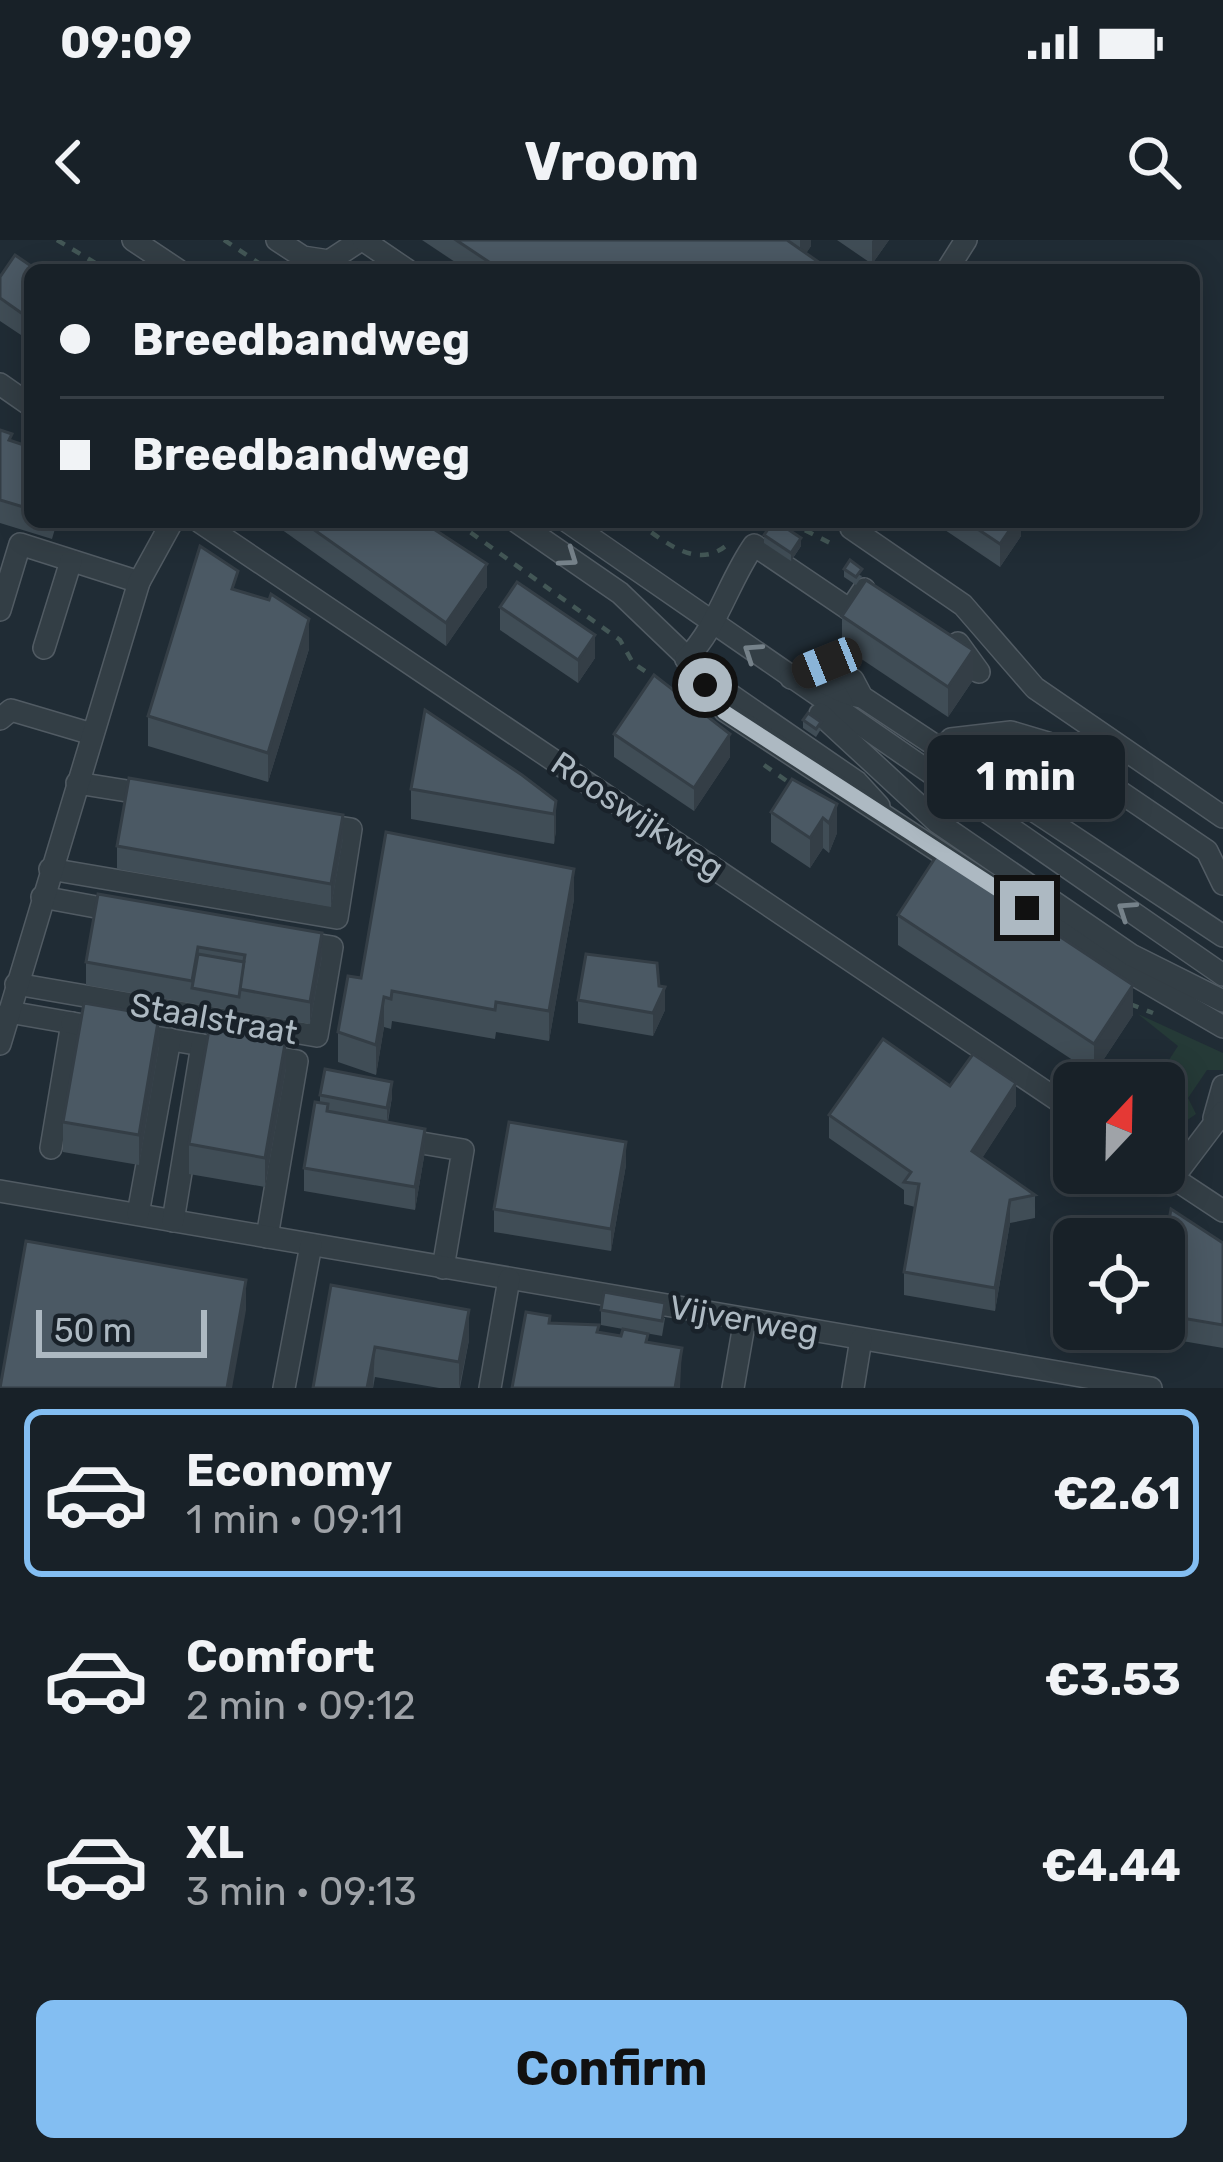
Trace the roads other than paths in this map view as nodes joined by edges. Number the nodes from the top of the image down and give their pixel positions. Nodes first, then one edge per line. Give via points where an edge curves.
1 (133, 240) edge
2 (278, 240) edge
3 (362, 240) edge
4 (169, 264) edge
5 (332, 264) edge
6 (337, 264) edge
7 (398, 264) edge
8 (169, 528) edge
9 (209, 528) edge
10 (526, 528) edge
11 (576, 528) edge
12 (851, 528) dead end
13 (71, 561) junction
14 (139, 582) junction
15 (887, 595) edge
16 (0, 610) edge
17 (713, 626) junction
18 (942, 632) edge
19 (44, 648) dead end
20 (686, 658) junction
21 (979, 672) dead end
22 (791, 678) junction
23 (0, 718) edge
24 (92, 734) junction
25 (944, 748) junction
26 (926, 774) junction
27 (77, 783) junction
28 (168, 798) edge
29 (896, 810) junction
30 (1223, 817) edge
31 (306, 821) edge
32 (50, 869) junction
33 (1223, 884) edge
34 (41, 897) junction
35 (153, 916) edge
36 (265, 936) edge
37 (1223, 936) edge
38 (1223, 976) edge
39 (16, 984) junction
40 (1223, 1000) edge
41 (9, 1012) junction
42 (72, 1023) junction
43 (1223, 1027) edge
44 (170, 1040) junction
45 (0, 1044) edge
46 (202, 1045) junction
47 (1223, 1086) edge
48 (1053, 1097) edge
49 (1218, 1115) edge
50 (382, 1136) edge
51 (51, 1148) dead end
52 (1185, 1155) edge
53 (1185, 1186) edge
54 (0, 1191) edge
55 (1223, 1211) edge
56 (138, 1214) junction
57 (172, 1221) junction
58 (267, 1237) junction
59 (311, 1245) junction
60 (443, 1268) junction
61 (509, 1280) junction
62 (745, 1319) junction
63 (861, 1339) junction
64 (284, 1388) edge
65 (490, 1388) edge
66 (733, 1388) edge
67 (853, 1388) edge
68 (1151, 1388) edge

1 - 4 street
2 - 5 street
3 - 6 street
3 - 7 street
8 - 14 street
9 - 48 street, Rooswijkweg
10 -> 20 street via 620,593
11 - 17 street
12 - 30 street via 963,605 1035,688
13 - 14 street
13 - 16 street via 20,544
13 - 19 street
14 - 24 street
15 - 17 street via 868,583 850,610 754,545 726,587
17 - 20 street
22 -> 17 street
18 - 21 street
20 - 29 street
22 - 25 street via 827,663 862,697
22 - 26 street
22 - 29 street
23 - 24 street via 11,710
24 - 27 street
25 - 26 street
25 - 33 street via 951,739 995,732 1048,743 1207,851
25 - 37 street
26 - 29 street
38 -> 26 street
27 - 28 street
27 - 32 street
29 - 40 street via 1131,955
29 - 43 street via 1066,935
31 - 32 street via 351,829 337,917
32 - 34 street
34 - 35 street
34 - 39 street
36 - 39 street, Staalstraat via 332,947 317,1036
39 - 41 street
41 - 42 street
41 - 45 street
42 - 44 street
42 - 51 street
44 - 46 street
44 - 56 street
46 - 57 street
46 - 58 street via 297,1061
47 - 49 street
49 - 52 street
50 - 60 street via 464,1150
53 - 55 street
54 - 56 street, Vijverweg
56 - 57 street, Vijverweg
57 - 58 street, Vijverweg
58 - 59 street, Vijverweg
59 - 60 street, Vijverweg
59 - 64 street
60 - 61 street, Vijverweg
61 - 62 street, Vijverweg
61 - 65 street
62 - 63 street, Vijverweg
62 - 66 street
63 - 67 street
63 - 68 street, Vijverweg

